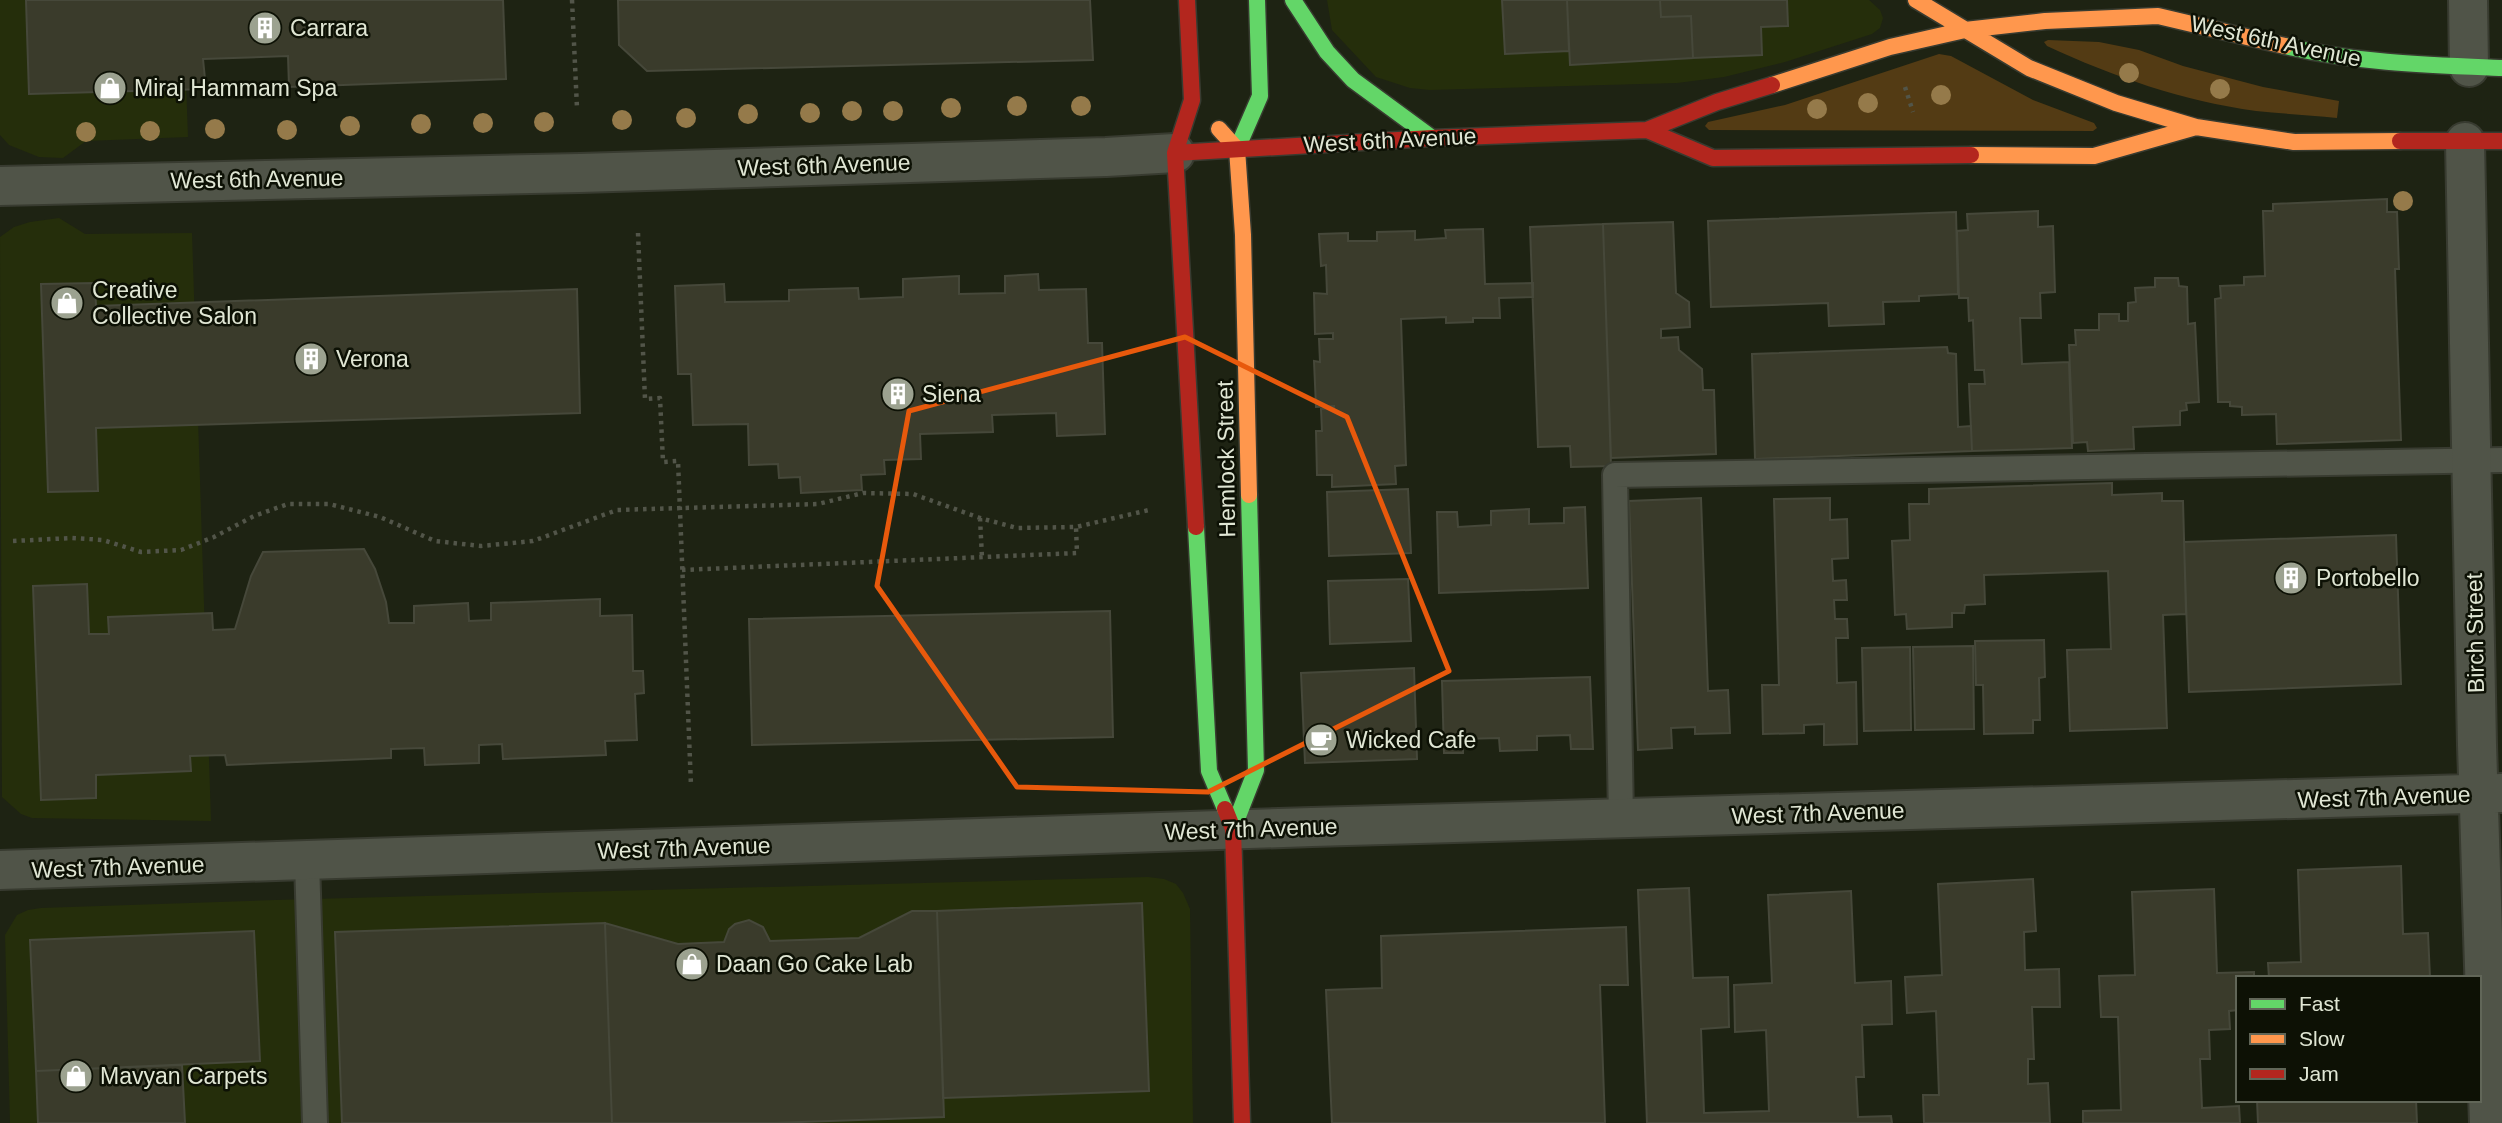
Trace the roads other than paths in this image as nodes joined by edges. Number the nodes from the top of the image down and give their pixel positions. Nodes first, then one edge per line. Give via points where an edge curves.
1 (1187, 0) edge
2 (1257, 0) edge
3 (1293, 0) edge
4 (1916, 0) edge
5 (2119, 0) edge
6 (2468, 0) edge
7 (2158, 16) junction
8 (1965, 30) junction
9 (2486, 67) edge
10 (1201, 110) junction
11 (2196, 127) junction
12 (1647, 130) junction
13 (1432, 138) junction
14 (2484, 142) edge
15 (1237, 149) junction
16 (1175, 153) junction
17 (0, 186) edge
18 (2487, 460) edge
19 (2490, 793) edge
20 (1620, 818) junction
21 (1233, 829) junction
22 (307, 862) junction
23 (0, 870) edge
24 (315, 1123) edge
25 (1242, 1123) edge
26 (2489, 1123) edge

1 - 10 main road, Hemlock Street
2 - 15 main road via 1260,96
3 - 13 main road via 1327,52 1353,80
4 - 8 main road
5 - 7 main road
6 - 9 street
7 - 8 main road, West 6th Avenue via 2045,20
7 - 9 main road, West 6th Avenue via 2317,54 2396,64
8 - 11 main road via 2029,68 2116,103
8 - 12 main road, West 6th Avenue via 1890,47 1717,102
10 - 15 main road
10 - 16 main road, Hemlock Street
11 - 12 main road, West 6th Avenue via 2094,156 1713,158
11 - 14 main road, West 6th Avenue via 2294,142
12 - 13 main road, West 6th Avenue
13 - 15 main road, West 6th Avenue
14 - 18 street, Birch Street
15 - 16 main road, West 6th Avenue
15 - 21 main road, Hemlock Street via 1256,770
16 - 17 street, West 6th Avenue
16 - 21 main road, Hemlock Street via 1209,771
18 - 19 street, Birch Street
18 - 20 lane via 1615,475
19 - 20 street, West 7th Avenue
19 - 26 street, Birch Street
20 - 21 street, West 7th Avenue
21 - 22 street, West 7th Avenue
21 - 25 main road, Hemlock Street
22 - 23 street, West 7th Avenue
22 - 24 lane

